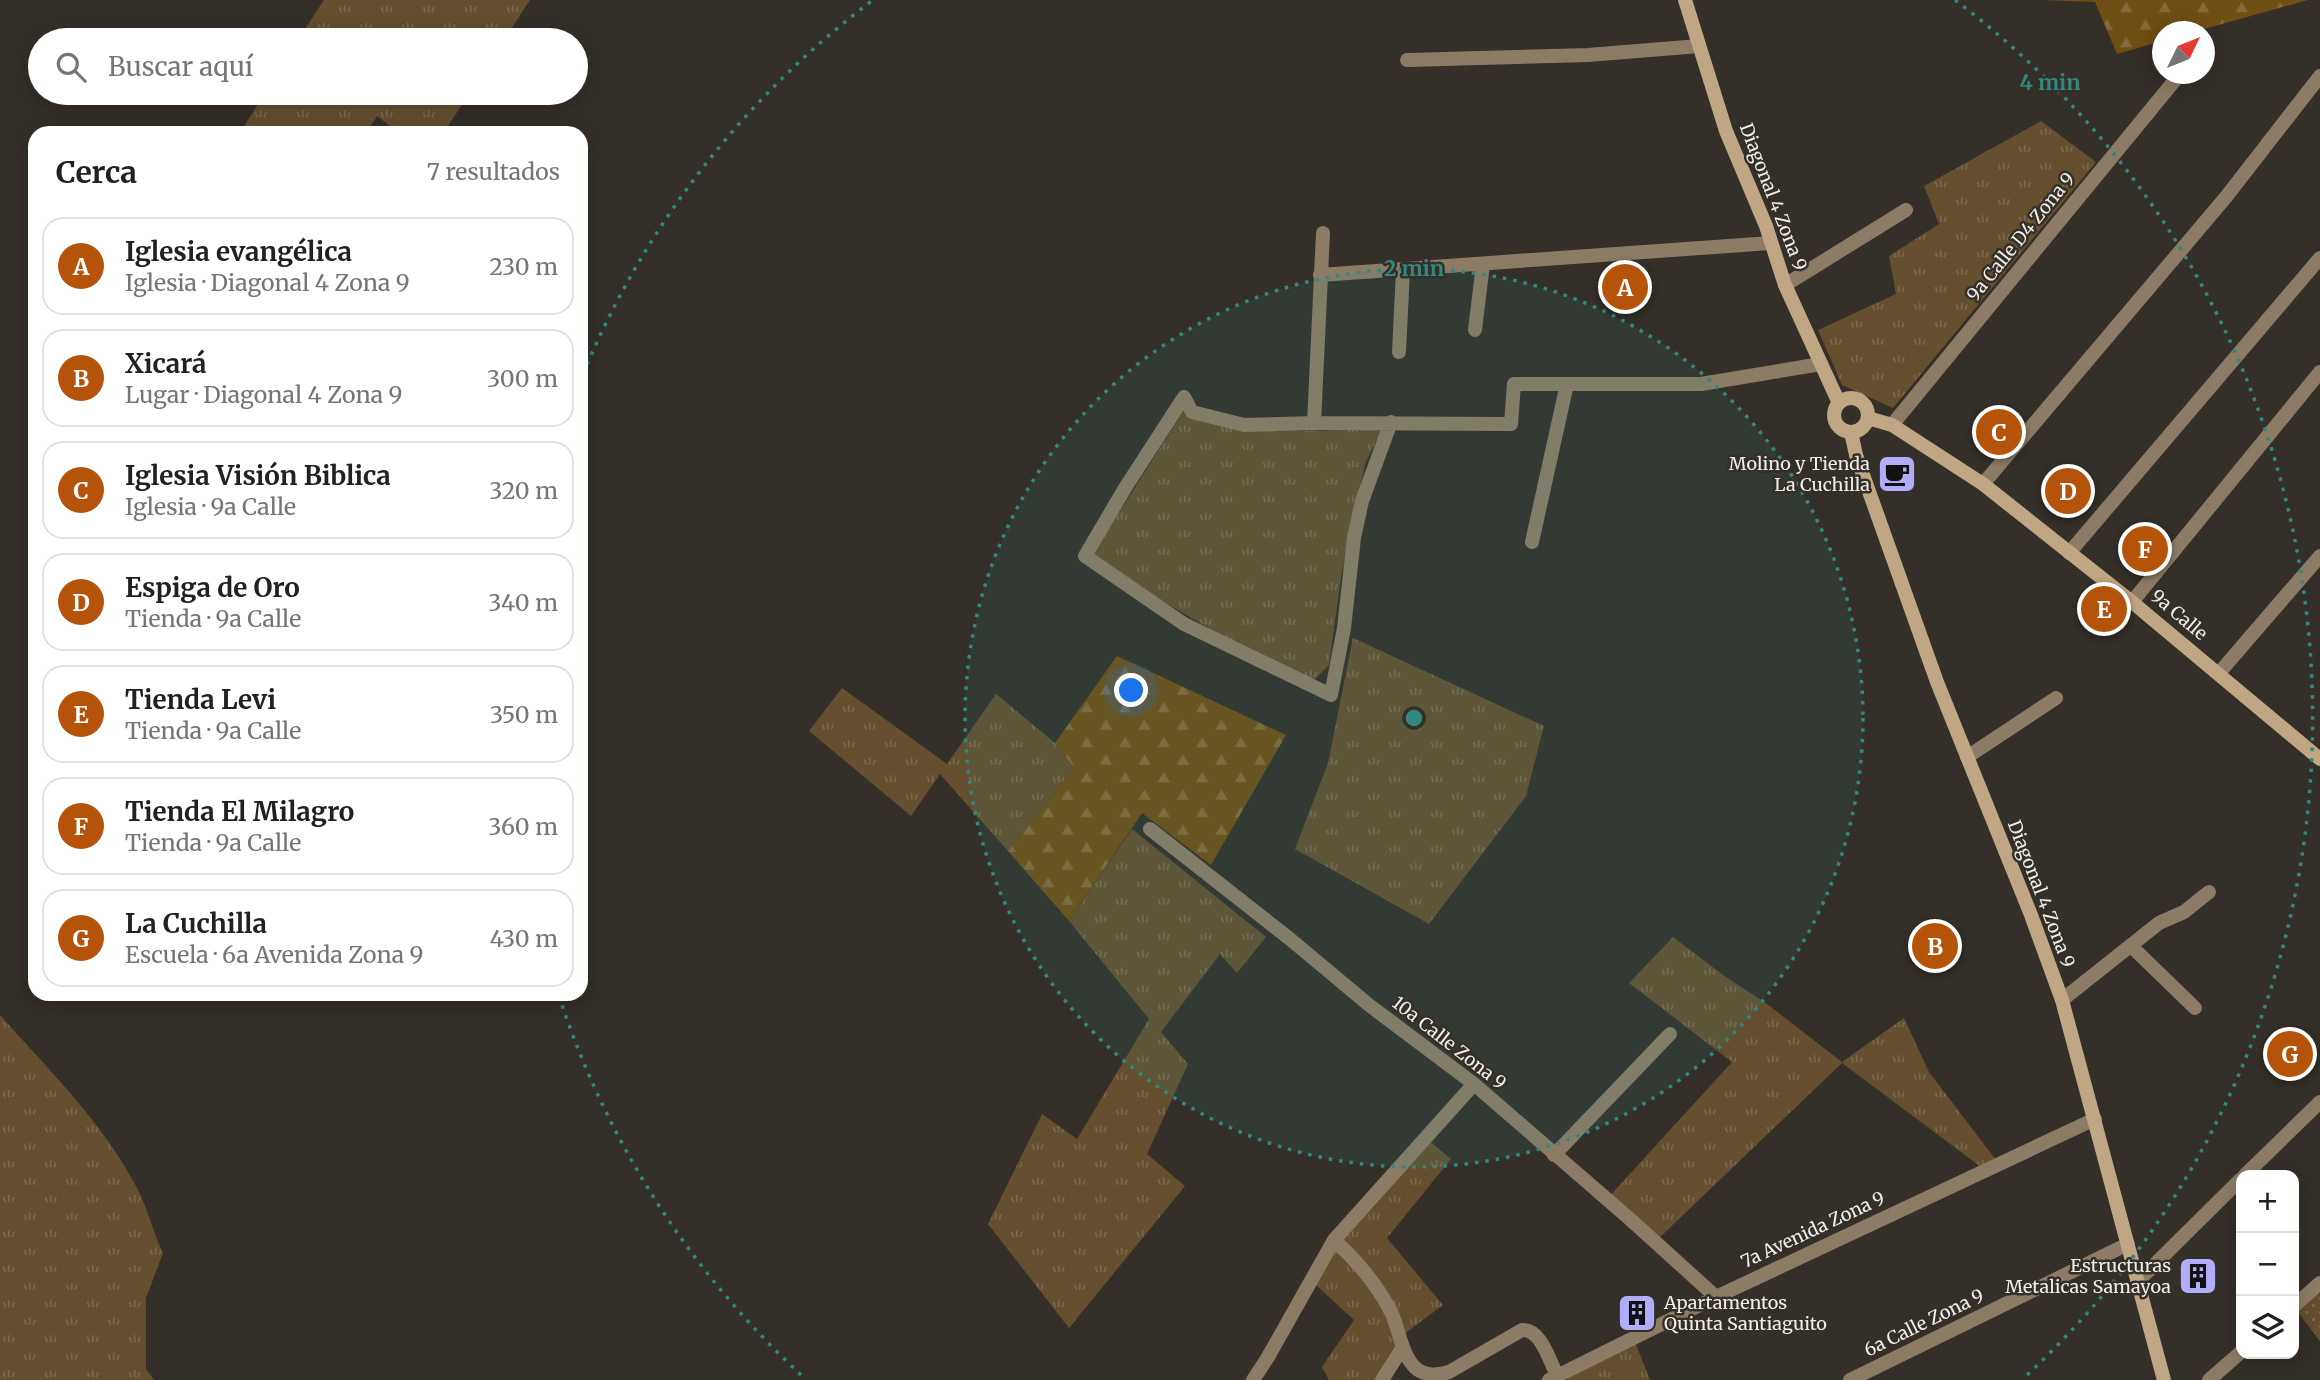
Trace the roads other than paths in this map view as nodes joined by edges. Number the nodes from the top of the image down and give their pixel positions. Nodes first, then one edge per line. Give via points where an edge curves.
1 (1685, 0) edge
2 (1699, 46) junction
3 (1407, 60) dead end
4 (2320, 76) edge
5 (2172, 84) edge
6 (1906, 211) dead end
7 (1324, 233) dead end
8 (1771, 243) junction
9 (2320, 258) edge
10 (1483, 264) junction
11 (1404, 270) junction
12 (1320, 275) junction
13 (1786, 285) junction
14 (1475, 330) dead end
15 (1399, 352) dead end
16 (1821, 364) junction
17 (2320, 372) edge
18 (1567, 384) junction
19 (1839, 403) junction
20 (1868, 418) junction
21 (1391, 422) junction
22 (1314, 423) junction
23 (1892, 425) junction
24 (1851, 432) junction
25 (1983, 484) junction
26 (1532, 542) dead end
27 (2069, 553) junction
28 (2320, 556) edge
29 (2132, 601) junction
30 (2219, 673) junction
31 (2056, 698) dead end
32 (2317, 752) edge
33 (1968, 757) junction
34 (1150, 829) dead end
35 (2209, 892) dead end
36 (2131, 946) junction
37 (2062, 1000) junction
38 (2195, 1008) dead end
39 (1670, 1034) dead end
40 (1474, 1084) junction
41 (2320, 1102) edge
42 (2095, 1119) junction
43 (1555, 1155) junction
44 (2250, 1170) edge
45 (2236, 1184) edge
46 (1334, 1240) junction
47 (2128, 1244) junction
48 (2138, 1281) junction
49 (2320, 1283) edge
50 (1716, 1297) junction
51 (2299, 1302) edge
52 (1403, 1347) junction
53 (2236, 1356) edge
54 (1553, 1378) edge
55 (1253, 1380) edge
56 (1382, 1380) edge
57 (1850, 1380) edge
58 (2164, 1380) edge
59 (2209, 1380) edge

1 - 2 main road, Diagonal 4 Zona 9
2 - 3 street via 1588,55
2 - 8 main road, Diagonal 4 Zona 9 via 1726,131
4 - 25 street via 2226,197
5 - 23 street, 9a Calle D4 Zona 9
6 - 13 street
7 - 12 street
8 - 10 street
8 - 13 main road, Diagonal 4 Zona 9
9 - 27 street
10 - 11 street
10 - 14 street
11 - 12 street
11 - 15 street
12 - 22 street
13 - 16 main road, Diagonal 4 Zona 9
16 - 18 street via 1701,384
16 - 19 main road, Diagonal 4 Zona 9
17 - 29 street
18 - 21 street via 1514,384 1511,424
18 - 26 street
19 - 20 main road via 1848,398 1859,400
19 - 24 main road via 1834,419 1840,428
20 - 23 main road, 9a Calle
20 - 24 main road via 1862,428
21 - 22 street
21 - 22 street via 1362,501 1331,695 1184,624 1085,556 1184,397 1192,412 1244,425
23 - 25 main road, 9a Calle
24 - 33 main road, Diagonal 4 Zona 9 via 1937,682
25 - 27 main road, 9a Calle
27 - 29 main road, 9a Calle
28 - 30 street
29 - 30 main road, 9a Calle
30 - 32 main road, 9a Calle
31 - 33 street
33 - 37 main road, Diagonal 4 Zona 9
34 - 40 street, 10a Calle Zona 9
35 - 36 street
36 - 37 street
36 - 38 street
37 - 42 main road, Diagonal 4 Zona 9
39 - 43 street
40 - 43 street, 10a Calle Zona 9
40 - 46 street
41 - 44 street
42 - 47 main road, Diagonal 4 Zona 9
42 - 50 street, 7a Avenida Zona 9
43 - 50 street, 10a Calle Zona 9
45 - 48 street
46 - 52 street via 1368,1276 1390,1311
46 - 55 street
47 - 48 main road, Diagonal 4 Zona 9
47 - 57 street, 6a Calle Zona 9
48 - 58 main road, Diagonal 4 Zona 9
49 - 51 street
50 - 54 street, 7a Avenida Zona 9
52 - 54 street via 1420,1371 1437,1374 1530,1329
52 - 56 street
53 - 59 street

